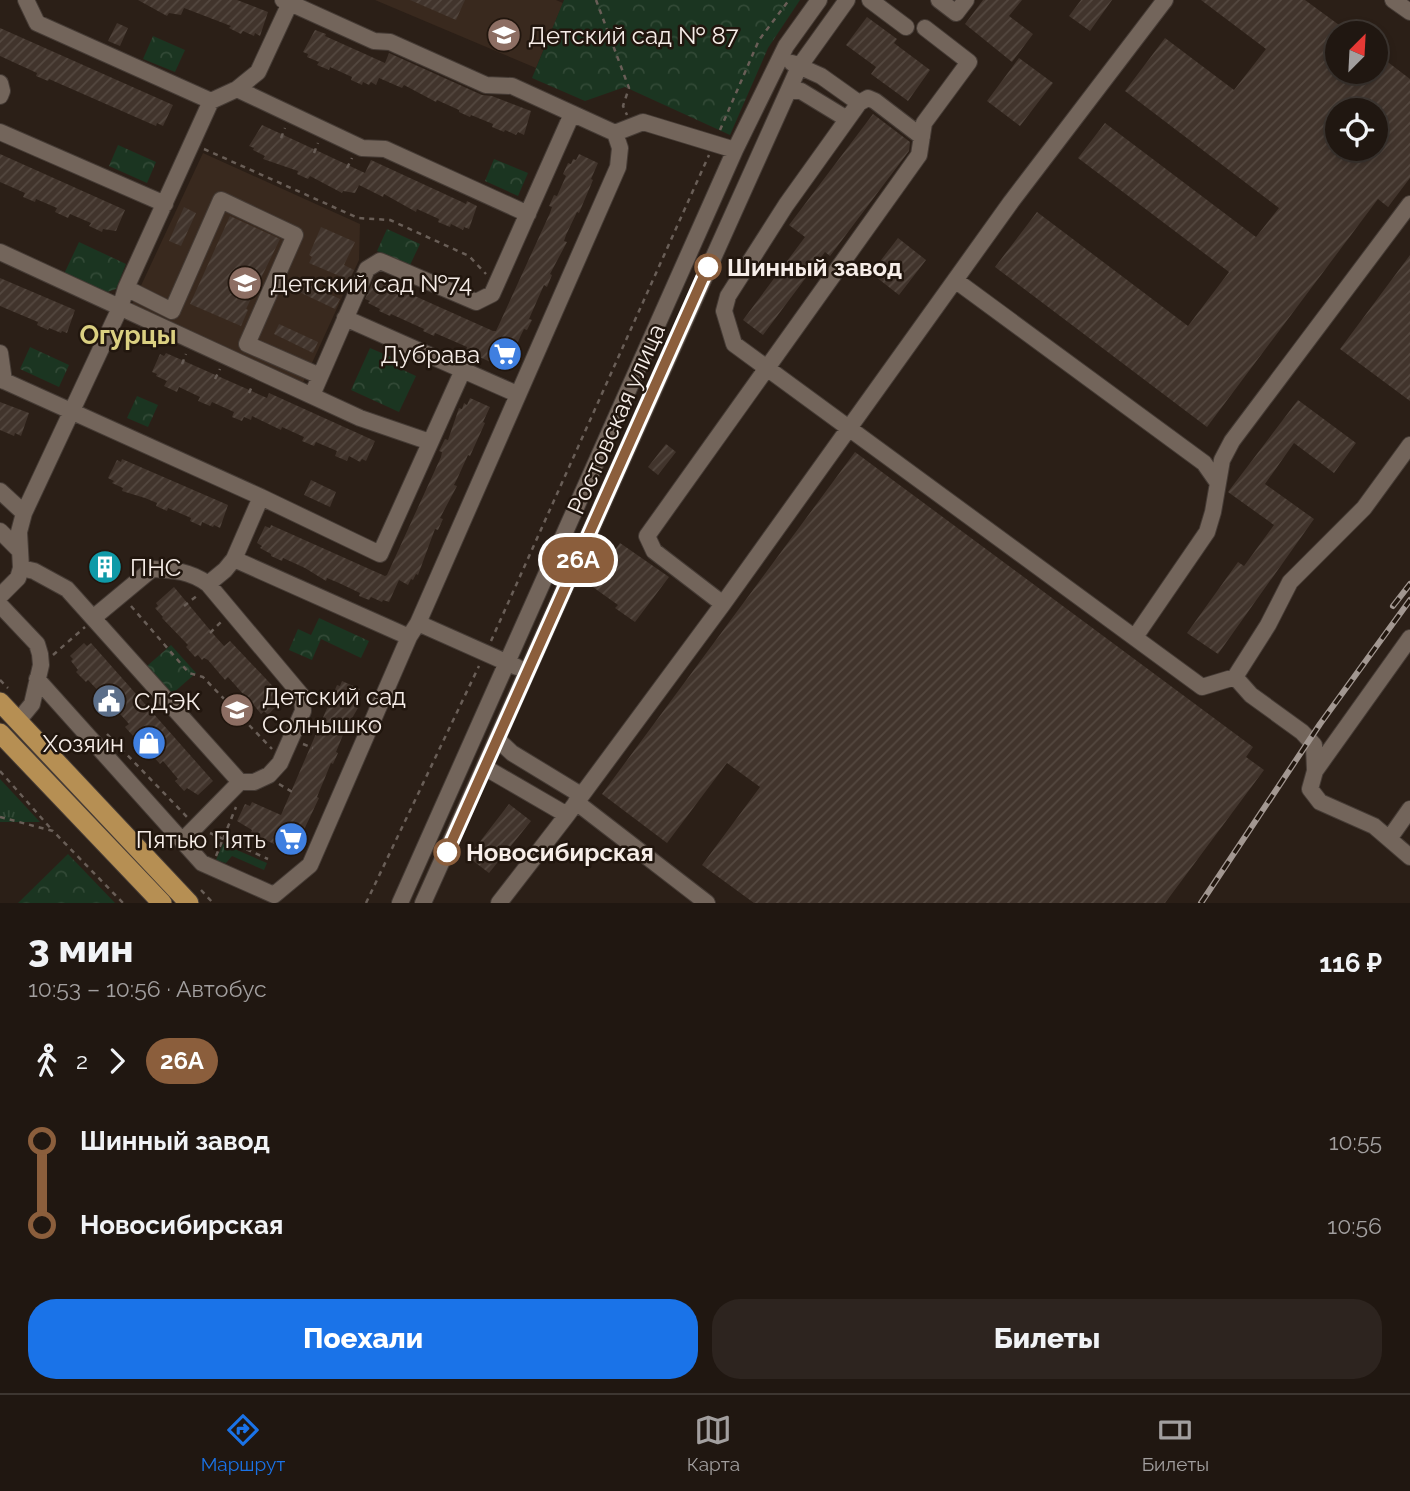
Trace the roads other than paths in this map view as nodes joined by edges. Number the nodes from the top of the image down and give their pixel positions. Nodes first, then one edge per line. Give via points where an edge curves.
1 (26, 0) edge
2 (819, 0) edge
3 (848, 0) edge
4 (870, 0) edge
5 (939, 0) edge
6 (966, 0) edge
7 (1165, 0) edge
8 (1393, 0) edge
9 (287, 2) edge
10 (1410, 12) edge
11 (906, 27) dead end
12 (925, 28) dead end
13 (781, 57) junction
14 (799, 66) junction
15 (0, 83) edge
16 (237, 89) junction
17 (789, 91) junction
18 (0, 96) edge
19 (211, 101) junction
20 (859, 103) junction
21 (572, 114) junction
22 (846, 119) junction
23 (0, 132) edge
24 (614, 133) junction
25 (922, 137) junction
26 (735, 150) junction
27 (165, 204) junction
28 (1410, 204) edge
29 (528, 214) junction
30 (0, 252) edge
31 (955, 280) junction
32 (126, 288) junction
33 (120, 307) junction
34 (345, 318) junction
35 (0, 352) edge
36 (767, 368) junction
37 (463, 370) junction
38 (320, 376) junction
39 (2, 380) edge
40 (517, 394) junction
41 (312, 395) junction
42 (71, 412) junction
43 (850, 428) junction
44 (430, 442) junction
45 (1410, 445) edge
46 (1217, 483) junction
47 (0, 491) edge
48 (261, 497) junction
49 (24, 513) junction
50 (0, 531) edge
51 (19, 550) junction
52 (234, 559) junction
53 (21, 568) junction
54 (208, 585) junction
55 (0, 596) edge
56 (723, 604) junction
57 (0, 606) edge
58 (93, 619) junction
59 (418, 623) junction
60 (409, 637) junction
61 (1135, 637) junction
62 (1410, 638) edge
63 (508, 663) junction
64 (39, 672) junction
65 (528, 672) junction
66 (1235, 677) junction
67 (0, 702) edge
68 (18, 721) junction
69 (1, 734) edge
70 (498, 740) junction
71 (486, 768) junction
72 (1315, 771) junction
73 (243, 782) junction
74 (575, 804) junction
75 (1410, 810) edge
76 (1389, 839) junction
77 (182, 841) junction
78 (1410, 857) edge
79 (162, 903) edge
80 (189, 903) edge
81 (400, 903) edge
82 (423, 903) edge
83 (499, 903) edge
84 (707, 903) edge

1 - 19 street via 37,23
2 - 13 street, Ростовская улица
3 - 14 street, Ростовская улица
4 - 11 street
5 - 6 street via 956,13
7 - 31 street
8 - 10 street
9 - 16 street via 258,72
9 - 21 street via 374,41 390,42 486,85 512,86
12 - 25 street via 969,62 924,123
13 - 14 street
13 - 26 street, Ростовская улица
14 - 17 street, Ростовская улица
14 - 20 street
15 - 18 street
16 - 19 street
16 - 29 street via 362,148 386,149
17 - 22 street via 801,90
17 - 65 street, Ростовская улица
19 - 27 street
20 - 22 street
20 - 25 street via 868,98 875,101
21 - 24 street
21 - 29 street
22 - 36 street via 728,296 724,311 734,344
23 - 27 street
24 - 26 street via 643,121
24 - 40 street via 620,148 618,167
25 - 36 street via 919,155
26 - 63 street, Ростовская улица
27 - 32 street
28 - 46 street via 1232,441
29 - 34 street via 492,294 476,302 380,261 367,269
30 - 33 street
31 - 43 street
31 - 46 street via 1204,463
32 - 33 street
32 - 38 street via 172,311 221,200 295,235 247,344
33 - 41 street
33 - 42 street
34 - 37 street
34 - 38 street
35 - 39 street
36 - 43 street
36 - 56 street via 647,536 654,551
37 - 40 street
37 - 44 street
38 - 41 street
39 - 42 street
40 - 59 street
41 - 44 street via 360,418
42 - 48 street
42 - 49 street
43 - 56 street
43 - 61 street
44 - 48 street via 380,554
45 - 66 street via 1364,508 1290,582
46 - 61 street via 1207,532
47 - 49 street
48 - 52 street
49 - 51 street
50 - 51 street
51 - 53 street
52 - 54 street
52 - 60 street
53 - 55 street via 18,578
53 - 58 street via 34,570 67,589
54 - 58 street via 180,570 152,569
54 - 73 street via 302,696 303,711 282,759 269,775
56 - 74 street
57 - 64 street via 37,644
58 - 73 street
59 - 60 street
59 - 63 street
60 - 77 street via 310,865 274,895 202,863
61 - 66 street via 1202,687
62 - 72 street
63 - 65 street
63 - 81 street, Ростовская улица
64 - 68 street via 32,704
64 - 77 street
65 - 70 street, Ростовская улица
66 - 72 street via 1314,745
67 - 68 main road
68 - 69 main road
68 - 80 main road
69 - 79 main road
70 - 71 street, Ростовская улица
70 - 74 street
71 - 74 street
71 - 82 street, Ростовская улица
72 - 76 street via 1310,789 1320,802 1374,826
73 - 77 street
74 - 83 street
74 - 84 street
75 - 76 street
76 - 78 street

